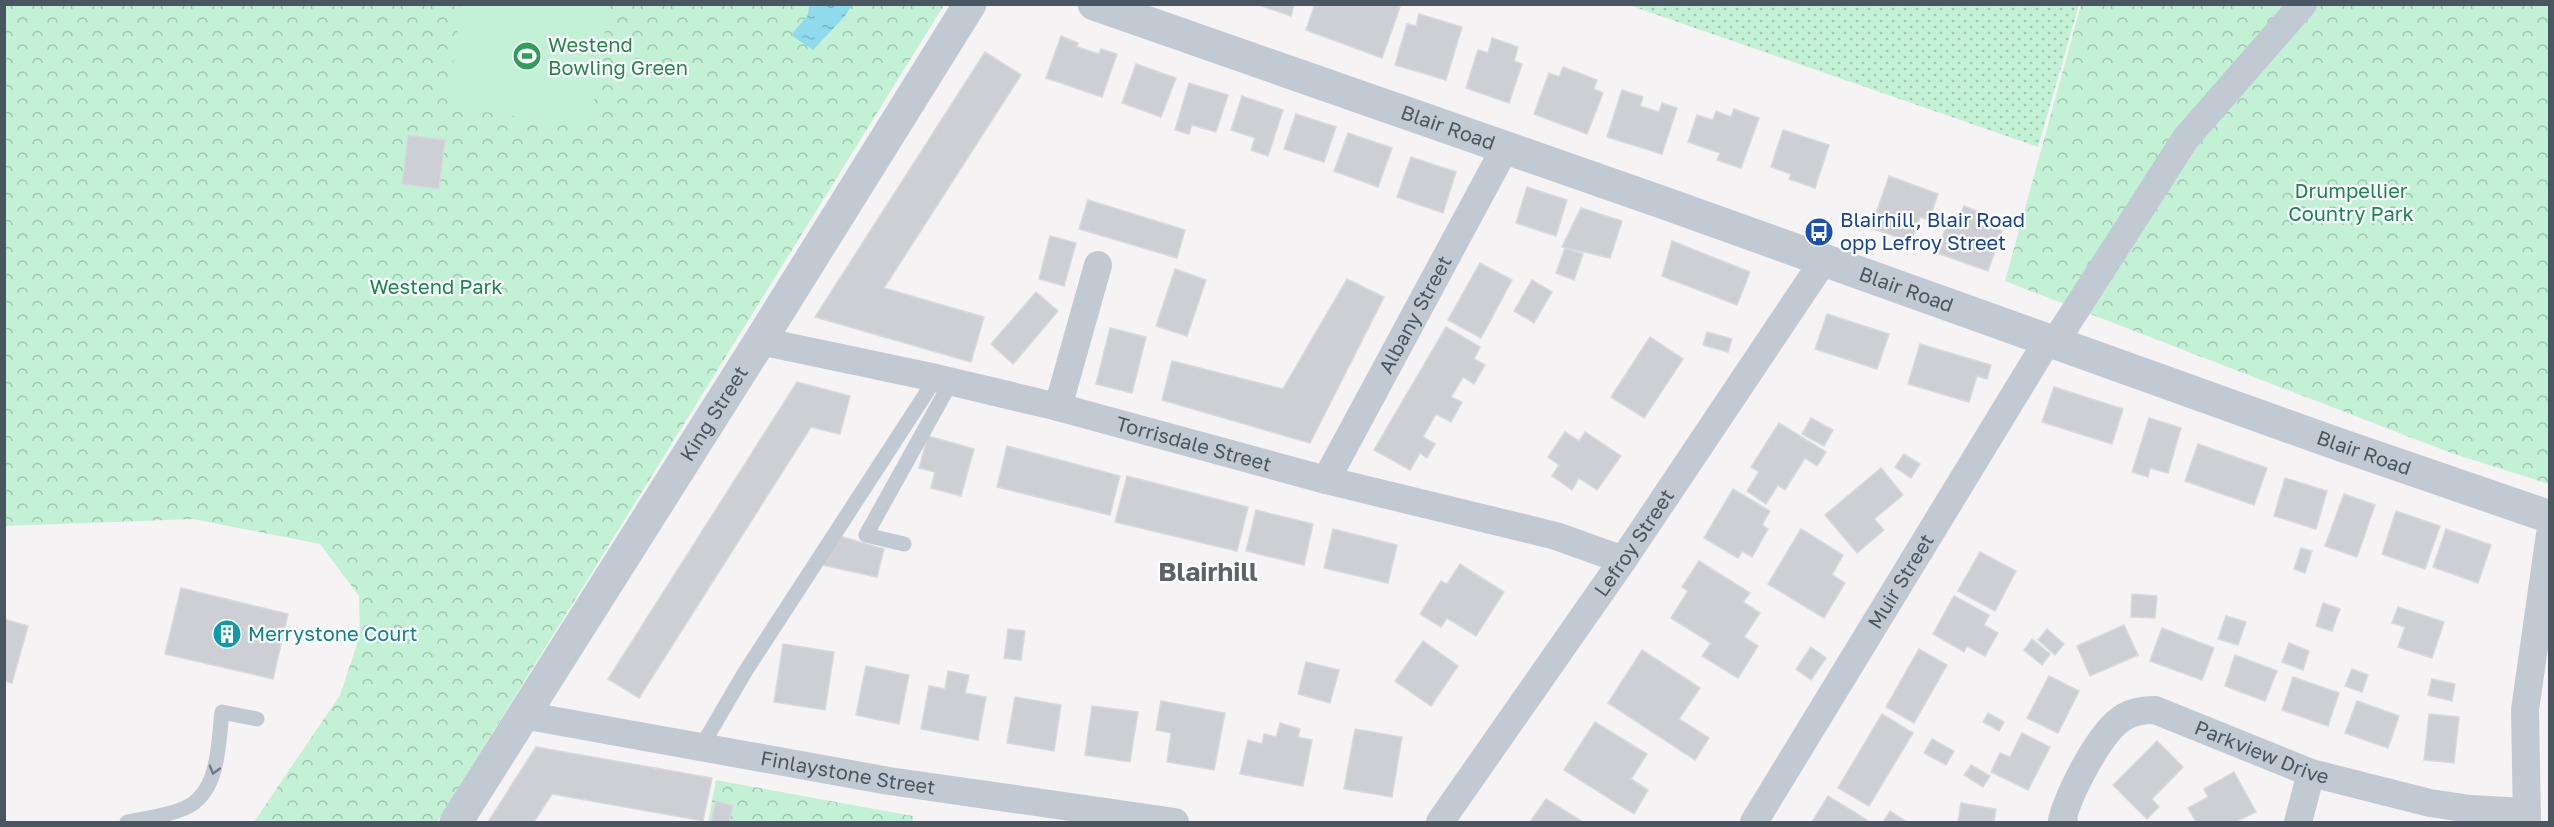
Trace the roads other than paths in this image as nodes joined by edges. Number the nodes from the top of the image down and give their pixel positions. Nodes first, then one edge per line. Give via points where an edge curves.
1 (970, 4) edge
2 (1094, 4) edge
3 (2303, 4) edge
4 (1505, 148) junction
5 (1824, 260) junction
6 (1098, 265) dead end
7 (2052, 341) junction
8 (760, 342) junction
9 (943, 380) junction
10 (1058, 407) junction
11 (1326, 480) junction
12 (2550, 517) edge
13 (2550, 534) edge
14 (904, 544) dead end
15 (1623, 561) junction
16 (2537, 712) edge
17 (523, 715) junction
18 (257, 719) dead end
19 (700, 748) junction
20 (2311, 773) junction
21 (2527, 817) edge
22 (127, 822) edge
23 (456, 822) edge
24 (1175, 822) edge
25 (1440, 822) edge
26 (1754, 822) edge
27 (2064, 822) edge
28 (2298, 822) edge

1 - 8 street, King Street
2 - 4 street, Blair Road
3 - 7 street, Muir Street via 2186,138
4 - 5 street, Blair Road
4 - 11 street, Albany Street
5 - 7 street, Blair Road
5 - 15 street, Lefroy Street
6 - 10 street
7 - 12 street, Blair Road
7 - 26 street, Muir Street
8 - 9 street, Torrisdale Street
8 - 17 street, King Street
9 - 10 street, Torrisdale Street
9 - 14 lane via 866,535
9 - 19 lane via 745,672
10 - 11 street, Torrisdale Street
11 - 15 street, Torrisdale Street via 1556,536
13 - 16 street
15 - 25 street, Lefroy Street
16 - 21 street
17 - 19 street, Finlaystone Street
17 - 23 street, King Street
18 -> 22 lane via 222,712 216,765 198,800 186,808
19 - 24 street, Finlaystone Street via 889,781
20 - 21 street, Parkview Drive via 2430,803
20 - 27 street, Parkview Drive via 2155,710 2140,711 2108,729 2066,804 2061,820
20 - 28 street

